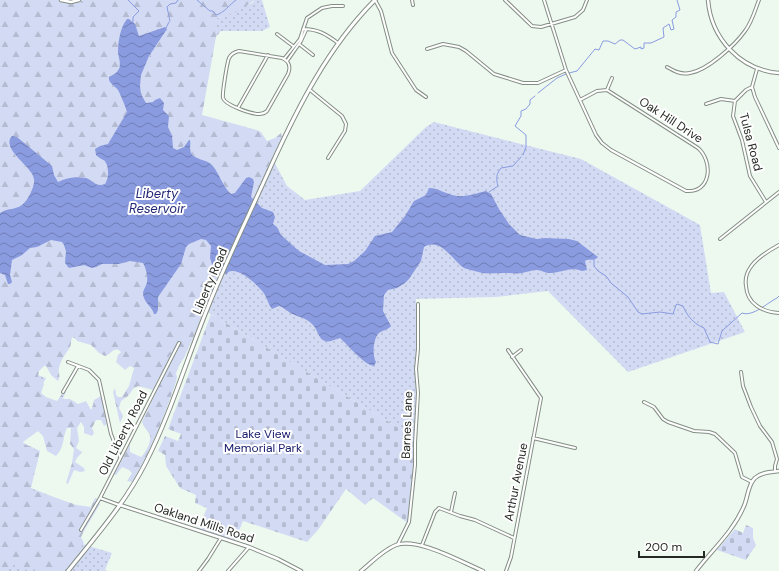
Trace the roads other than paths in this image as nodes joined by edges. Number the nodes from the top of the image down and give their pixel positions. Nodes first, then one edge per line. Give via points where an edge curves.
1 (61, 0) edge
2 (78, 0) edge
3 (375, 0) edge
4 (412, 0) edge
5 (505, 0) edge
6 (544, 0) edge
7 (587, 0) edge
8 (708, 0) edge
9 (759, 0) edge
10 (414, 5) dead end
11 (342, 6) dead end
12 (551, 25) junction
13 (304, 29) junction
14 (277, 34) dead end
15 (298, 41) junction
16 (338, 43) junction
17 (299, 44) junction
18 (295, 48) junction
19 (728, 48) junction
20 (427, 49) dead end
21 (313, 55) dead end
22 (268, 56) junction
23 (285, 60) junction
24 (666, 67) dead end
25 (757, 69) junction
26 (566, 70) junction
27 (779, 73) edge
28 (612, 78) dead end
29 (752, 87) junction
30 (310, 90) junction
31 (607, 90) junction
32 (426, 97) dead end
33 (580, 100) junction
34 (735, 100) junction
35 (706, 104) dead end
36 (238, 108) junction
37 (779, 148) edge
38 (328, 158) dead end
39 (779, 192) edge
40 (766, 202) junction
41 (720, 239) dead end
42 (779, 245) edge
43 (418, 304) dead end
44 (779, 313) edge
45 (179, 343) dead end
46 (508, 350) dead end
47 (521, 350) dead end
48 (512, 357) junction
49 (68, 362) dead end
50 (78, 366) junction
51 (741, 372) dead end
52 (63, 392) dead end
53 (644, 402) dead end
54 (533, 438) junction
55 (575, 448) dead end
56 (120, 457) junction
57 (777, 471) edge
58 (752, 482) junction
59 (455, 493) dead end
60 (100, 498) junction
61 (120, 505) junction
62 (451, 512) junction
63 (81, 530) dead end
64 (221, 538) junction
65 (514, 538) junction
66 (398, 544) junction
67 (422, 545) junction
68 (249, 547) junction
69 (68, 571) edge
70 (199, 571) edge
71 (228, 571) edge
72 (300, 571) edge
73 (361, 571) edge
74 (483, 571) edge
75 (506, 571) edge
76 (696, 571) edge

1 - 2 street
3 - 16 main road, Liberty Road
3 - 32 street via 381,11 392,53 416,90
4 - 10 street
5 - 12 street via 532,26
6 - 12 street, Oak Hill Drive
7 - 12 street via 586,6 578,15
8 - 19 street via 716,31
9 - 19 street via 746,30
11 - 13 street via 322,8 307,18
12 - 26 street, Oak Hill Drive
13 - 15 street
13 - 16 street via 317,30
13 - 17 street via 304,38
14 - 18 street
15 - 17 street
15 - 18 street
16 - 30 main road, Liberty Road
17 - 18 street
17 - 21 street
18 - 23 street
19 - 24 street via 707,66 690,73 678,73
19 - 25 street
20 - 26 street via 443,44 459,47 494,74 522,83 538,82
22 - 23 street
22 - 36 street
22 - 36 street via 239,51 229,58 222,97 227,104
23 - 36 street via 289,67 288,74 267,111 258,114
25 - 27 street
25 - 29 street
26 - 33 street, Oak Hill Drive
28 - 31 street
29 - 34 street, Tulsa Road
29 - 37 street
30 - 38 street via 342,116 346,124 345,131
30 - 61 main road, Liberty Road via 288,130 217,286 153,448 136,482
31 - 33 street
31 - 33 street, Oak Hill Drive via 702,152 707,168 707,178 703,185 693,191 686,191 605,146 596,136
34 - 35 street via 720,99
34 - 40 street, Tulsa Road via 733,116 742,140 750,176
39 - 40 street
40 - 41 street
42 - 44 street via 757,259 749,269 746,283 750,300 763,310
43 - 66 street, Barnes Lane via 415,465 409,522
45 - 56 street, Old Liberty Road
46 - 48 street
47 - 48 street
48 - 54 street, Arthur Avenue via 540,396
49 - 50 street
50 - 52 street
50 - 56 street via 89,370 99,380 111,434
51 - 57 street via 751,407 760,426 772,442 777,459
53 - 58 street via 654,407 668,422 694,431 715,434 735,453 742,477
54 - 55 street
54 - 65 street, Arthur Avenue
56 - 60 street, Old Liberty Road
57 - 58 street via 760,475
58 - 76 street via 736,521
59 - 62 street
60 - 61 street, Oakland Mills Road
60 - 63 street, Old Liberty Road
61 - 64 street, Oakland Mills Road
61 - 69 main road, Liberty Road
62 - 65 street
62 - 67 street via 440,508 436,510
64 - 68 street, Oakland Mills Road
64 - 70 street
65 - 75 street, Arthur Avenue
66 - 67 street
66 - 73 street
67 - 74 street
68 - 71 street
68 - 72 street, Oakland Mills Road

